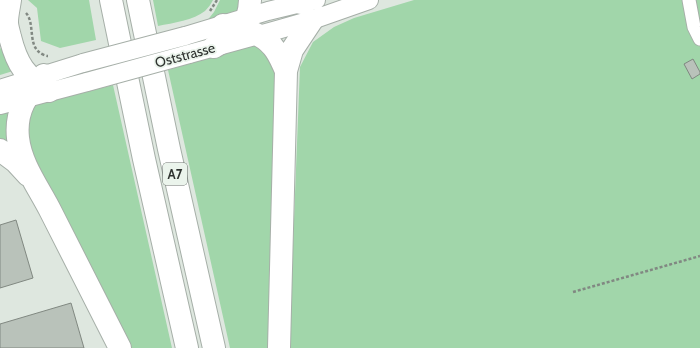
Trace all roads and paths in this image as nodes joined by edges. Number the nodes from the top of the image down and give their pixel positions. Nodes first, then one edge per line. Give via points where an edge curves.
1 (111, 0) edge
2 (138, 0) edge
3 (369, 0) edge
4 (691, 0) edge
5 (305, 6) edge
6 (700, 9) edge
7 (10, 17) edge
8 (244, 21) edge
9 (700, 39) edge
10 (214, 47) joint
11 (286, 71) junction
12 (40, 81) junction
13 (0, 89) edge
14 (0, 105) edge
15 (0, 150) edge
16 (34, 184) junction
17 (700, 256) edge
18 (573, 292) dead end
19 (120, 348) edge
20 (187, 348) edge
21 (214, 348) edge
22 (279, 348) edge

1 - 20 highway, A7
2 - 21 highway, A7
3 - 5 main road, Oststrasse
4 - 6 street
4 - 9 street via 694,27
5 - 8 main road, Oststrasse via 268,11
5 - 11 highway
7 - 12 highway via 13,49 20,65
7 - 12 path via 30,17 34,45 39,52 47,56
8 - 10 highway via 230,38
8 - 11 highway via 276,51
8 - 12 main road, Oststrasse, bridge via 83,63
10 - 12 main road, Oststrasse, bridge via 88,82
11 - 22 highway
12 - 13 main road, Oststrasse
12 - 14 main road, Oststrasse
12 - 16 highway via 21,109 18,137
15 - 16 highway via 16,162
16 - 19 highway via 49,208
17 - 18 path

